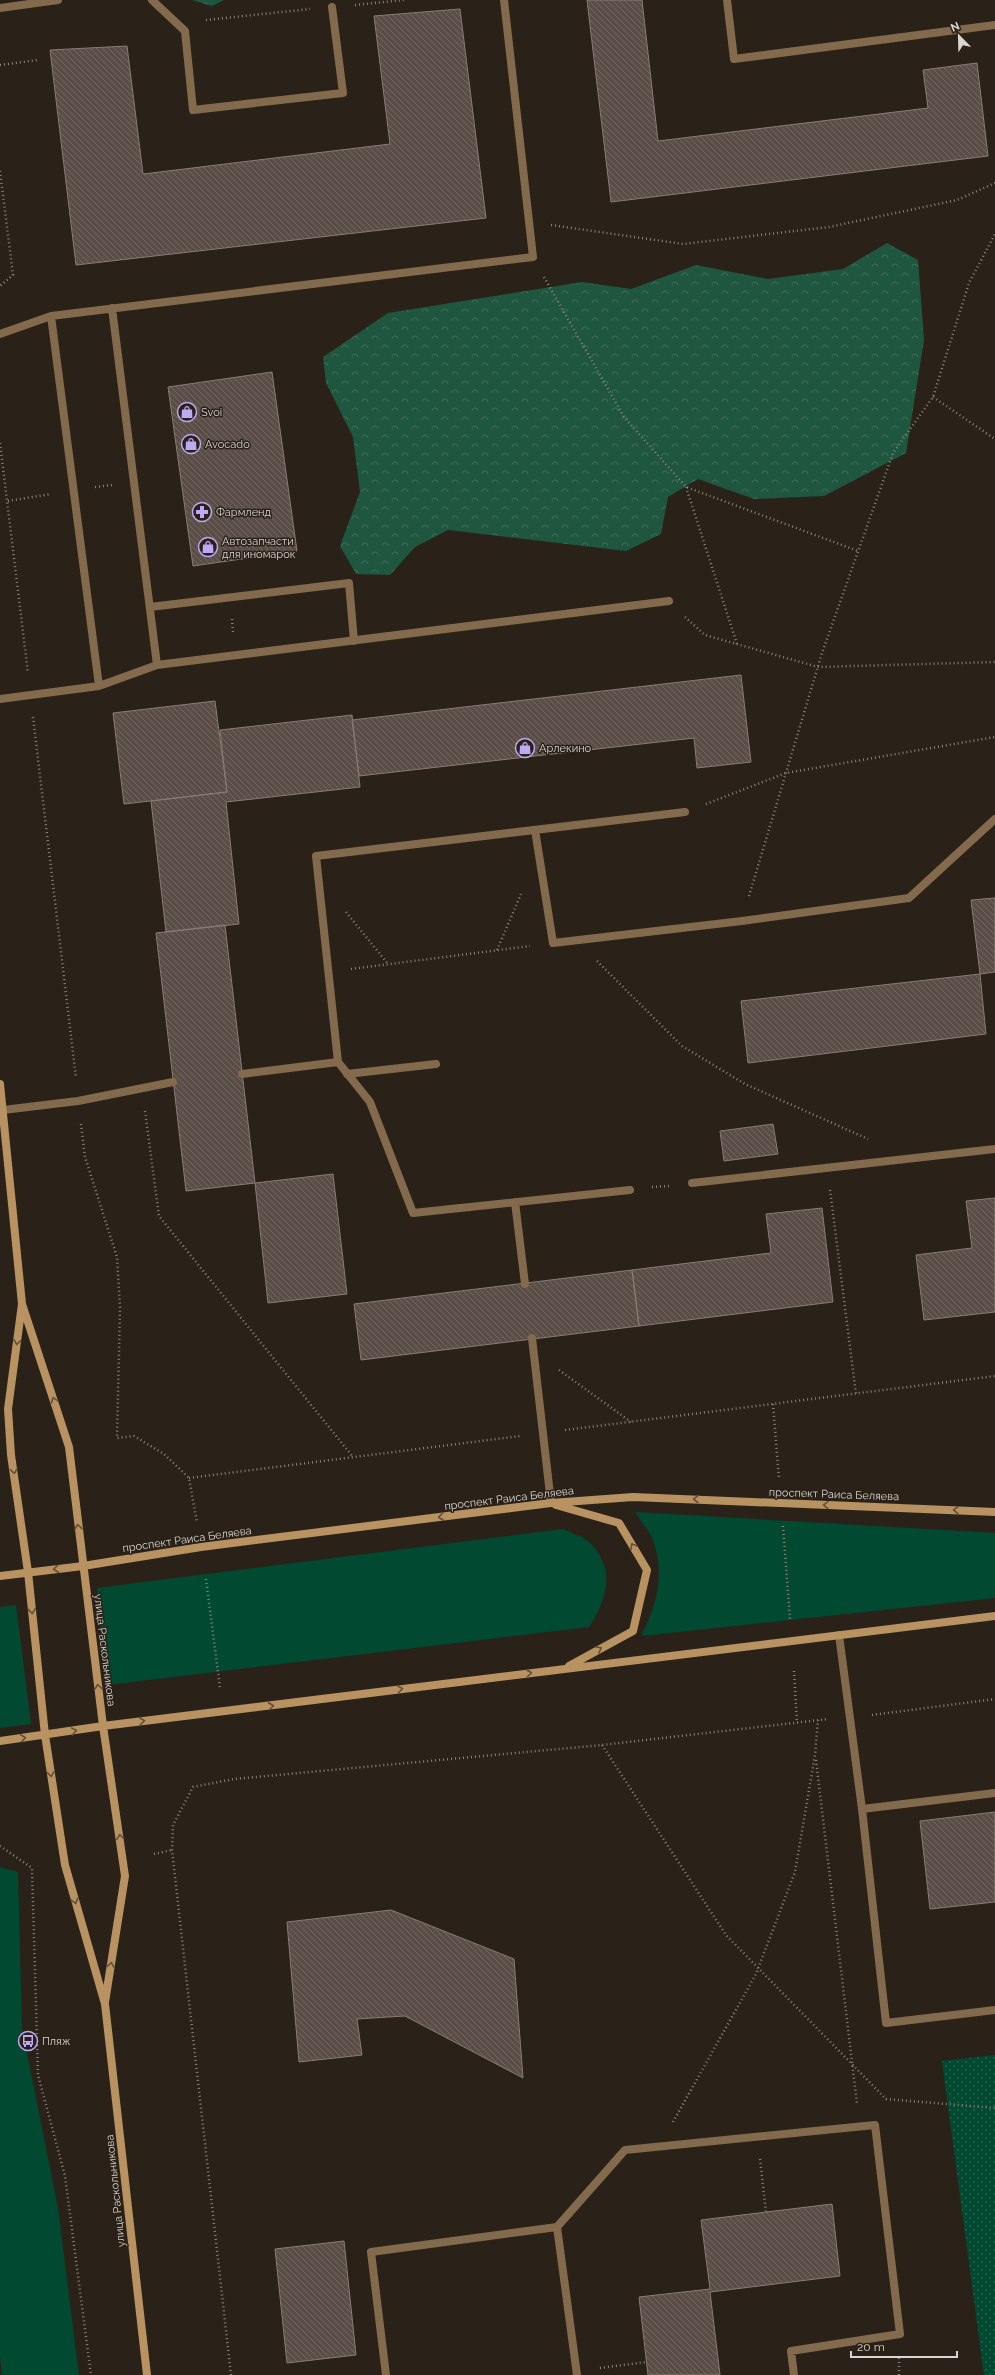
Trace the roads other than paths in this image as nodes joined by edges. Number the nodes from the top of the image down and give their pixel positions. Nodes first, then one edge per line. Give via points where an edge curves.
1 (58, 0) edge
2 (152, 0) edge
3 (504, 0) edge
4 (727, 0) edge
5 (332, 7) road end
6 (0, 8) edge
7 (995, 25) edge
8 (112, 308) junction
9 (51, 316) junction
10 (0, 334) edge
11 (669, 601) road end
12 (150, 607) junction
13 (354, 641) junction
14 (157, 665) junction
15 (99, 686) junction
16 (0, 699) edge
17 (685, 812) road end
18 (995, 819) edge
19 (535, 830) junction
20 (338, 1062) junction
21 (436, 1064) dead end
22 (242, 1074) dead end
23 (347, 1074) junction
24 (173, 1082) dead end
25 (0, 1084) edge
26 (3, 1110) junction
27 (995, 1148) edge
28 (692, 1183) road end
29 (630, 1190) road end
30 (515, 1202) junction
31 (525, 1284) dead end
32 (22, 1304) junction
33 (532, 1338) dead end
34 (551, 1503) junction
35 (995, 1512) edge
36 (83, 1566) junction
37 (28, 1572) junction
38 (0, 1576) edge
39 (995, 1616) edge
40 (838, 1635) junction
41 (564, 1668) junction
42 (103, 1726) junction
43 (45, 1736) junction
44 (0, 1741) edge
45 (995, 1793) edge
46 (862, 1809) junction
47 (105, 2004) junction
48 (995, 2010) edge
49 (557, 2227) junction
50 (576, 2373) edge
51 (147, 2375) edge
52 (386, 2375) edge
53 (794, 2375) edge

1 - 6 lane
2 - 5 lane via 184,31 193,110 343,93
3 - 8 lane via 533,257
4 - 7 lane via 734,58
8 - 9 lane
8 - 12 lane
9 - 10 lane
9 - 15 lane
11 - 13 lane
12 - 13 lane via 349,583
12 - 14 lane
13 - 14 lane
14 - 15 lane
15 - 16 lane
17 - 19 lane
18 - 19 lane via 909,898 552,943
19 - 20 lane via 316,856
20 - 22 lane
20 - 23 lane
21 - 23 lane
23 - 30 lane via 370,1102 414,1214
24 - 26 lane via 78,1101
25 - 26 street, улица Раскольникова
26 - 32 street, улица Раскольникова
27 - 28 lane
29 - 30 lane
30 - 31 lane
36 -> 32 street, улица Раскольникова via 69,1447
32 -> 37 street, улица Раскольникова via 8,1408 11,1455
33 - 34 lane
35 -> 34 street, проспект Раиса Беляева via 633,1497
34 -> 36 street, проспект Раиса Беляева via 201,1547
41 -> 34 street via 633,1631 648,1570 619,1523
36 -> 37 street, проспект Раиса Беляева
42 -> 36 street, улица Раскольникова
37 - 38 street, проспект Раиса Беляева
37 -> 43 street, улица Раскольникова
39 - 40 street
40 - 41 street
40 - 46 lane
42 -> 41 street
43 -> 42 street
47 -> 42 street, улица Раскольникова via 125,1876
44 -> 43 street
43 -> 47 street, улица Раскольникова via 65,1865
45 - 46 lane
46 - 48 lane via 886,2023
47 - 51 street, улица Раскольникова
49 - 50 lane
49 - 52 lane via 372,2252
49 - 53 lane via 625,2150 875,2125 900,2334 791,2351

